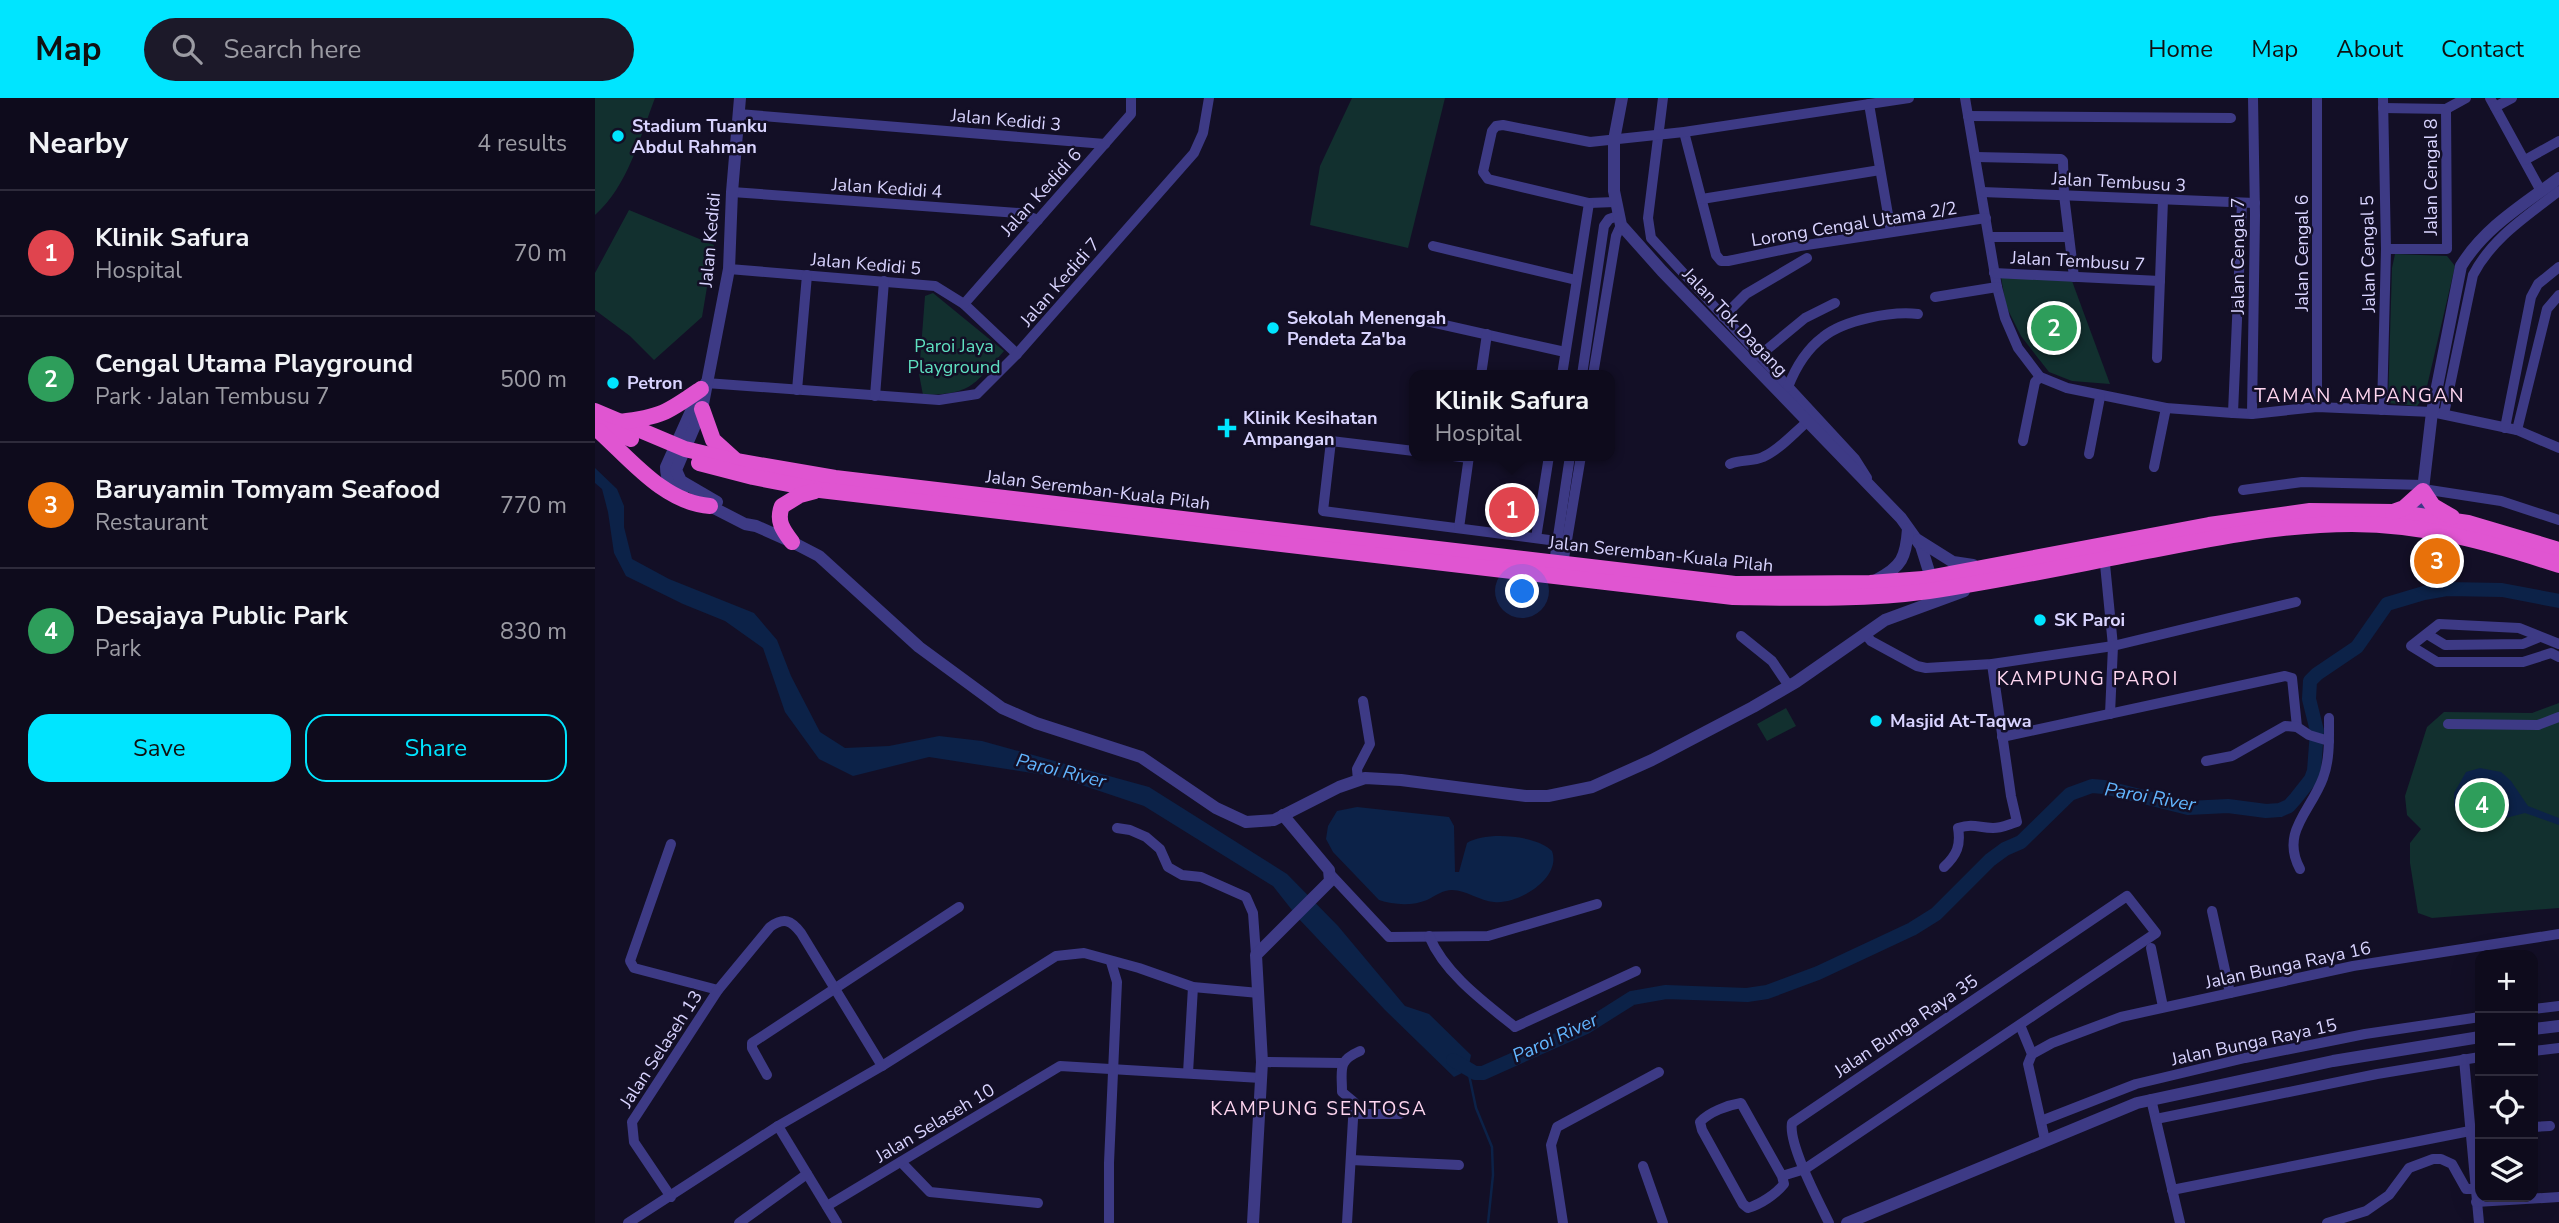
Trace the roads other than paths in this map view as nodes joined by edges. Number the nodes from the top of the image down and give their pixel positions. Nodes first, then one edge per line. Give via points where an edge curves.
1 (740, 98) edge
2 (1131, 98) edge
3 (1209, 98) edge
4 (1622, 98) edge
5 (1663, 98) edge
6 (1909, 98) edge
7 (1965, 98) edge
8 (2253, 98) edge
9 (2317, 98) edge
10 (2466, 98) edge
11 (2512, 98) edge
12 (2493, 102) edge
13 (2383, 103) edge
14 (1869, 104) junction
15 (2447, 109) junction
16 (738, 114) junction
17 (1968, 116) junction
18 (2231, 118) dead end
19 (1685, 132) junction
20 (1658, 134) junction
21 (1614, 140) junction
22 (2559, 141) edge
23 (1105, 144) junction
24 (1976, 157) junction
25 (2525, 160) junction
26 (1880, 170) junction
27 (2559, 178) edge
28 (2541, 191) junction
29 (2559, 191) edge
30 (732, 192) junction
31 (1982, 192) junction
32 (2064, 195) junction
33 (1702, 199) junction
34 (2163, 200) junction
35 (1615, 202) junction
36 (1588, 203) junction
37 (2242, 203) junction
38 (2255, 204) junction
39 (1986, 218) junction
40 (1038, 220) junction
41 (1620, 221) junction
42 (1891, 232) junction
43 (1989, 237) junction
44 (2069, 237) junction
45 (1433, 246) dead end
46 (2386, 250) junction
47 (1807, 258) dead end
48 (2559, 267) edge
49 (729, 269) junction
50 (1994, 273) junction
51 (807, 275) junction
52 (2074, 277) junction
53 (1576, 280) junction
54 (884, 281) junction
55 (2160, 281) junction
56 (1997, 288) junction
57 (2559, 295) edge
58 (1935, 297) dead end
59 (1835, 303) dead end
60 (964, 304) junction
61 (1918, 314) dead end
62 (1723, 317) junction
63 (1422, 320) dead end
64 (1487, 334) junction
65 (1565, 352) junction
66 (1017, 354) junction
67 (1759, 356) junction
68 (2157, 358) dead end
69 (1482, 370) edge
70 (1563, 370) edge
71 (1583, 370) edge
72 (1594, 370) edge
73 (2040, 377) junction
74 (704, 386) junction
75 (1788, 387) junction
76 (797, 390) junction
77 (875, 396) junction
78 (2100, 397) junction
79 (2317, 407) junction
80 (2166, 408) junction
81 (702, 410) junction
82 (2382, 410) junction
83 (595, 411) edge
84 (2233, 413) junction
85 (2438, 413) junction
86 (2252, 414) junction
87 (618, 422) junction
88 (1807, 422) junction
89 (595, 426) edge
90 (2505, 428) junction
91 (2517, 430) junction
92 (2023, 441) dead end
93 (2559, 448) edge
94 (1409, 450) edge
95 (678, 452) junction
96 (2089, 454) dead end
97 (736, 461) junction
98 (1468, 461) edge
99 (1548, 461) edge
100 (1569, 461) edge
101 (1580, 461) edge
102 (1730, 464) dead end
103 (2154, 467) dead end
104 (1869, 485) junction
105 (2423, 488) junction
106 (820, 490) junction
107 (2243, 490) dead end
108 (710, 506) junction
109 (2393, 512) junction
110 (2559, 520) edge
111 (2419, 523) junction
112 (2468, 523) junction
113 (756, 526) junction
114 (1459, 528) junction
115 (1910, 532) junction
116 (1536, 538) junction
117 (1557, 541) junction
118 (792, 542) junction
119 (2559, 550) edge
120 (2104, 552) junction
121 (1558, 564) junction
122 (2559, 565) edge
123 (2002, 570) junction
124 (1870, 583) junction
125 (1928, 583) junction
126 (2296, 603) dead end
127 (2427, 634) junction
128 (1866, 635) junction
129 (1741, 636) dead end
130 (2540, 637) junction
131 (2559, 644) edge
132 (2113, 646) junction
133 (2559, 657) edge
134 (1992, 664) junction
135 (1789, 687) junction
136 (1363, 701) dead end
137 (2110, 714) junction
138 (2559, 717) edge
139 (2329, 718) dead end
140 (2448, 724) dead end
141 (2298, 727) junction
142 (2002, 737) junction
143 (2325, 740) junction
144 (2206, 761) dead end
145 (1358, 780) junction
146 (1283, 815) junction
147 (1117, 828) dead end
148 (671, 844) dead end
149 (1944, 867) dead end
150 (2300, 869) dead end
151 (1331, 875) junction
152 (1597, 904) dead end
153 (959, 907) dead end
154 (2211, 911) dead end
155 (2559, 934) edge
156 (1429, 936) junction
157 (2151, 948) dead end
158 (1256, 954) junction
159 (1111, 962) junction
160 (1636, 971) dead end
161 (1193, 987) junction
162 (835, 989) junction
163 (718, 990) junction
164 (1259, 993) junction
165 (2230, 993) junction
166 (2559, 1006) edge
167 (2162, 1007) junction
168 (2538, 1008) edge
169 (2475, 1018) edge
170 (2020, 1025) junction
171 (2559, 1026) edge
172 (2538, 1028) edge
173 (2475, 1038) edge
174 (2559, 1048) edge
175 (2538, 1050) edge
176 (1360, 1051) dead end
177 (2032, 1054) junction
178 (2475, 1058) edge
179 (2463, 1059) junction
180 (1262, 1062) junction
181 (1342, 1063) junction
182 (882, 1066) junction
183 (1113, 1069) junction
184 (1659, 1072) dead end
185 (1188, 1073) junction
186 (767, 1075) dead end
187 (1261, 1078) junction
188 (2151, 1099) junction
189 (1355, 1114) junction
190 (1400, 1114) dead end
191 (2156, 1119) junction
192 (2041, 1121) junction
193 (778, 1126) junction
194 (2550, 1126) dead end
195 (2538, 1127) edge
196 (2475, 1129) edge
197 (2045, 1140) junction
198 (1351, 1160) junction
199 (901, 1162) junction
200 (1459, 1165) dead end
201 (1643, 1166) dead end
202 (1805, 1170) junction
203 (807, 1174) junction
204 (1782, 1176) junction
205 (2475, 1189) edge
206 (2172, 1190) junction
207 (671, 1197) junction
208 (2559, 1197) edge
209 (2538, 1198) edge
210 (2476, 1202) edge
211 (1038, 1203) dead end
212 (827, 1206) junction
213 (628, 1223) edge
214 (740, 1223) edge
215 (838, 1223) edge
216 (1109, 1223) edge
217 (1253, 1223) edge
218 (1347, 1223) edge
219 (1563, 1223) edge
220 (1663, 1223) edge
221 (1829, 1223) edge
222 (1847, 1223) edge
223 (2180, 1223) edge
224 (2327, 1223) edge
225 (2479, 1223) edge

1 - 16 street, Jalan Kedidi
2 - 23 street, Jalan Kedidi 6 via 1131,114
3 - 66 street, Jalan Kedidi 7 via 1194,153
4 - 21 street
5 - 20 street
6 - 14 street
7 - 17 street
8 - 38 street, Jalan Cengal 7
9 - 79 street, Jalan Cengal 6
10 - 15 street, Jalan Cengal 8
11 - 12 street
12 - 25 street
13 - 15 street
13 - 46 street, Jalan Cengal 5
14 - 19 street
14 - 26 street
15 - 46 street, Jalan Cengal 8 via 2447,249
16 - 23 street, Jalan Kedidi 3
16 - 30 street, Jalan Kedidi
17 - 18 street
17 - 24 street
19 - 20 street
19 - 33 street
20 - 21 street
20 - 62 street via 1648,218 1650,238
21 - 35 street
21 - 36 street via 1590,142 1503,125 1492,131 1484,176
22 - 25 street
23 - 40 street, Jalan Kedidi 6
24 - 31 street
24 - 32 street via 2061,159
25 - 28 street
26 - 33 street
26 - 42 street
27 - 28 street
28 - 85 street via 2493,226 2461,266
29 - 85 street via 2507,230 2480,260
30 - 40 street, Jalan Kedidi 4 via 1019,213
30 - 49 street, Jalan Kedidi
31 - 32 street, Jalan Tembusu 3
31 - 39 street
32 - 34 street, Jalan Tembusu 3
32 - 44 street
33 - 42 street, Lorong Cengal Utama 2/2 via 1721,261
34 - 37 street, Jalan Tembusu 3
34 - 55 street
35 - 36 street
35 - 41 street
36 - 53 street
37 - 38 street, Jalan Tembusu 3
37 - 84 street
38 - 86 street, Jalan Cengal 7
39 - 42 street, Lorong Cengal Utama 2/2
39 - 43 street
40 - 60 street, Jalan Kedidi 6
41 - 71 street via 1609,219 1604,226
41 - 72 street
41 - 88 street, Jalan Tok Dagang
43 - 44 street
43 - 50 street
44 - 52 street
45 - 53 street
46 - 82 street, Jalan Cengal 5
47 - 62 street via 1746,294
48 - 90 street via 2538,284 2531,297
49 - 51 street, Jalan Kedidi 5
49 - 74 street, Jalan Kedidi
50 - 52 street, Jalan Tembusu 7
50 - 56 street
51 - 54 street, Jalan Kedidi 5
51 - 76 street
52 - 55 street, Jalan Tembusu 7
53 - 65 street
54 - 60 street, Jalan Kedidi 5 via 935,286
54 - 77 street
55 - 68 street
56 - 58 street
56 - 73 street via 2018,348
57 - 91 street via 2547,309
59 - 67 street via 1805,318
60 - 66 street, Jalan Kedidi 5
61 - 75 street via 1882,314 1823,337
62 - 67 street
63 - 64 street
64 - 65 street
64 - 69 street
65 - 70 street
66 - 77 street, Jalan Kedidi 7 via 977,394 939,400
67 - 75 street
73 - 78 street
73 - 92 street via 2035,382
74 - 76 street, Jalan Kedidi 7
74 - 81 street
74 - 87 highway via 668,412
74 - 95 street
75 - 104 street via 1855,459
76 - 77 street, Jalan Kedidi 7
78 - 80 street
78 - 96 street
79 - 82 street
79 - 86 street
80 - 84 street
80 - 103 street
81 - 95 street
81 - 97 highway via 713,440
82 - 85 street
83 - 87 highway, Jalan Seremban-Kuala Pilah
84 - 86 street
85 - 90 street
85 - 105 street
87 - 95 highway, Jalan Seremban-Kuala Pilah
88 - 102 street via 1765,456
88 - 104 street, Jalan Tok Dagang
89 - 95 highway, Jalan Seremban-Kuala Pilah
89 - 108 highway via 666,490 697,505
90 - 91 street
91 - 93 street
94 - 114 street via 1331,441 1322,512
95 - 97 highway, Jalan Seremban-Kuala Pilah
95 - 106 highway, Jalan Seremban-Kuala Pilah via 753,477
95 - 108 street via 666,467 670,484
95 - 113 street via 676,470 681,481
97 - 121 highway, Jalan Seremban-Kuala Pilah via 835,478
98 - 114 street
99 - 116 street
100 - 117 street
101 - 121 street
104 - 115 street, Jalan Tok Dagang
105 - 107 street via 2302,482
105 - 109 highway via 2404,508
105 - 110 street via 2501,501
105 - 111 street
105 - 112 highway via 2433,506
106 - 118 highway via 782,506 780,524
106 - 125 highway, Jalan Seremban-Kuala Pilah via 1733,597 1848,598
108 - 113 street
109 - 111 highway, Jalan Seremban-Kuala Pilah
109 - 120 highway, Jalan Seremban-Kuala Pilah via 2261,517
111 - 112 highway, Jalan Seremban-Kuala Pilah
111 - 120 highway, Jalan Seremban-Kuala Pilah via 2309,526
111 - 122 highway, Jalan Seremban-Kuala Pilah
112 - 119 highway, Jalan Seremban-Kuala Pilah
113 - 118 street
114 - 116 street
115 - 123 street via 1961,565
115 - 124 street via 1900,564
115 - 125 street, Jalan Tok Dagang
116 - 117 street
117 - 121 street
118 - 146 street via 819,556 919,647 1002,708 1141,757 1216,808 1246,822
120 - 123 highway, Jalan Seremban-Kuala Pilah
120 - 132 street
121 - 124 highway, Jalan Seremban-Kuala Pilah via 1735,584
123 - 125 highway, Jalan Seremban-Kuala Pilah
123 - 128 street via 1885,620
124 - 125 highway, Jalan Seremban-Kuala Pilah
126 - 132 street
127 - 130 street via 2445,645 2523,644
127 - 130 street via 2439,624 2519,628
127 - 133 street via 2411,646 2437,662 2523,662 2551,653
128 - 134 street via 1917,666
128 - 135 street
129 - 135 street via 1772,661
130 - 131 street
132 - 134 street
132 - 137 street
134 - 142 street
135 - 145 street via 1652,760 1567,794 1526,796 1401,780
136 - 145 street via 1370,744 1356,769
137 - 141 street via 2285,676 2292,678
137 - 142 street
138 - 140 street via 2538,725
139 - 143 street
141 - 143 street
141 - 144 street via 2285,726 2232,756
142 - 149 street via 2017,822 1998,828 1973,824 1958,828 1960,844
143 - 150 street via 2323,777 2293,834 2293,856
145 - 146 street
146 - 151 street
147 - 158 street via 1146,837 1160,849 1168,867 1182,875 1201,877 1246,897 1253,913
148 - 163 street via 631,965
151 - 156 street via 1384,934
151 - 158 street via 1319,894
152 - 156 street via 1488,936
153 - 162 street
154 - 165 street
155 - 165 street, Jalan Bunga Raya 16 via 2353,966
156 - 160 street via 1463,983 1515,1027
157 - 167 street
158 - 164 street
159 - 161 street
159 - 182 street via 1084,953 1056,956
159 - 183 street via 1117,982
161 - 164 street
161 - 185 street
162 - 163 street, Jalan Selaseh 13 via 794,924 786,920 770,927
162 - 182 street
162 - 186 street via 752,1043
163 - 207 street, Jalan Selaseh 13 via 632,1122 633,1142
164 - 180 street
165 - 167 street, Jalan Bunga Raya 16
166 - 168 street
167 - 177 street, Jalan Bunga Raya 16 via 2121,1017
169 - 192 street, Jalan Bunga Raya 15 via 2245,1058 2136,1084
170 - 177 street
170 - 202 street
170 - 202 street, Jalan Bunga Raya 35 via 2156,933 2127,896 1799,1117 1791,1130
171 - 172 street
173 - 188 street via 2333,1061
174 - 175 street
176 - 181 street
177 - 192 street via 2028,1064
178 - 179 street
179 - 191 street
179 - 196 street
180 - 181 street
180 - 187 street
181 - 189 street via 1342,1092 1354,1102
182 - 193 street
183 - 185 street
183 - 199 street, Jalan Selaseh 10 via 1060,1066
183 - 216 street
184 - 219 street via 1556,1127 1551,1145
185 - 187 street
187 - 217 street
188 - 191 street
188 - 197 street
189 - 190 street
189 - 198 street
191 - 206 street
192 - 197 street
193 - 203 street
193 - 207 street
194 - 195 street
196 - 206 street
197 - 222 street
198 - 200 street
198 - 218 street
199 - 211 street via 930,1192
199 - 212 street, Jalan Selaseh 10
201 - 220 street
202 - 204 street
202 - 221 street, Jalan Bunga Raya 35
203 - 212 street
203 - 214 street
204 - 204 street via 1781,1188 1748,1208 1700,1122 1741,1103
205 - 224 street via 2466,1189 2452,1164 2433,1159 2409,1168 2389,1195 2366,1211
206 - 223 street
207 - 213 street
208 - 209 street
210 - 225 street
212 - 215 street

